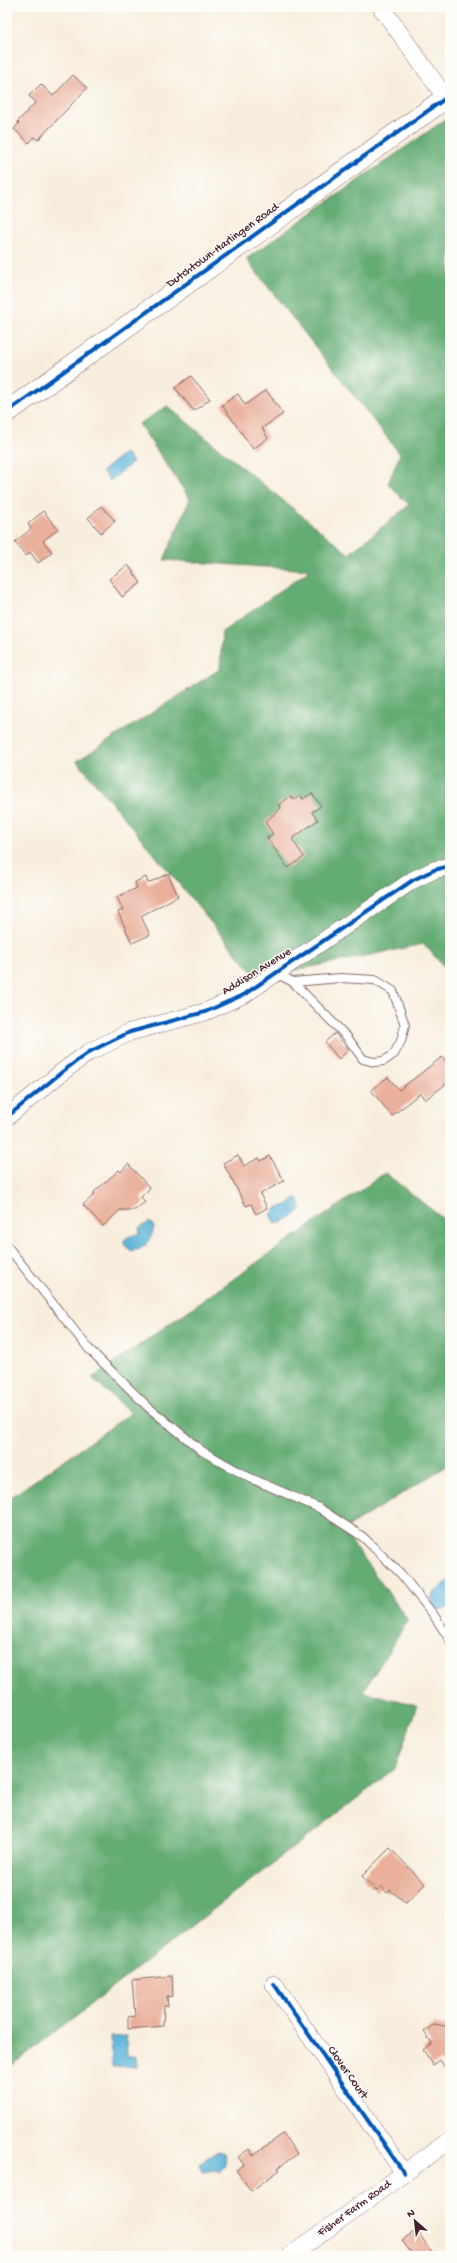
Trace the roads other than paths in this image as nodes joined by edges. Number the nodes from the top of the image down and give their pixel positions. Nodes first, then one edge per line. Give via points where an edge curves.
1 (381, 7) edge
2 (448, 97) edge
3 (7, 412) edge
4 (450, 866) edge
5 (276, 973) junction
6 (293, 982) junction
7 (7, 1118) edge
8 (7, 1246) edge
9 (450, 1640) edge
10 (274, 1984) dead end
11 (450, 2140) edge
12 (404, 2173) junction
13 (297, 2254) edge

1 - 2 street
2 - 3 street, Dutchtown-Harlingen Road
4 - 5 street, Addison Avenue via 413,880
5 - 6 lane
5 - 7 street, Addison Avenue via 225,1004 130,1032 89,1052
6 - 6 lane via 341,978 375,980 393,991 405,1025 394,1054 384,1061 363,1059 347,1037
8 - 9 lane via 89,1349 148,1407 202,1451 248,1477 319,1508 363,1537 401,1574
10 - 12 street, Clover Court
11 - 12 street, Fisher Farm Road
12 - 13 street, Fisher Farm Road

